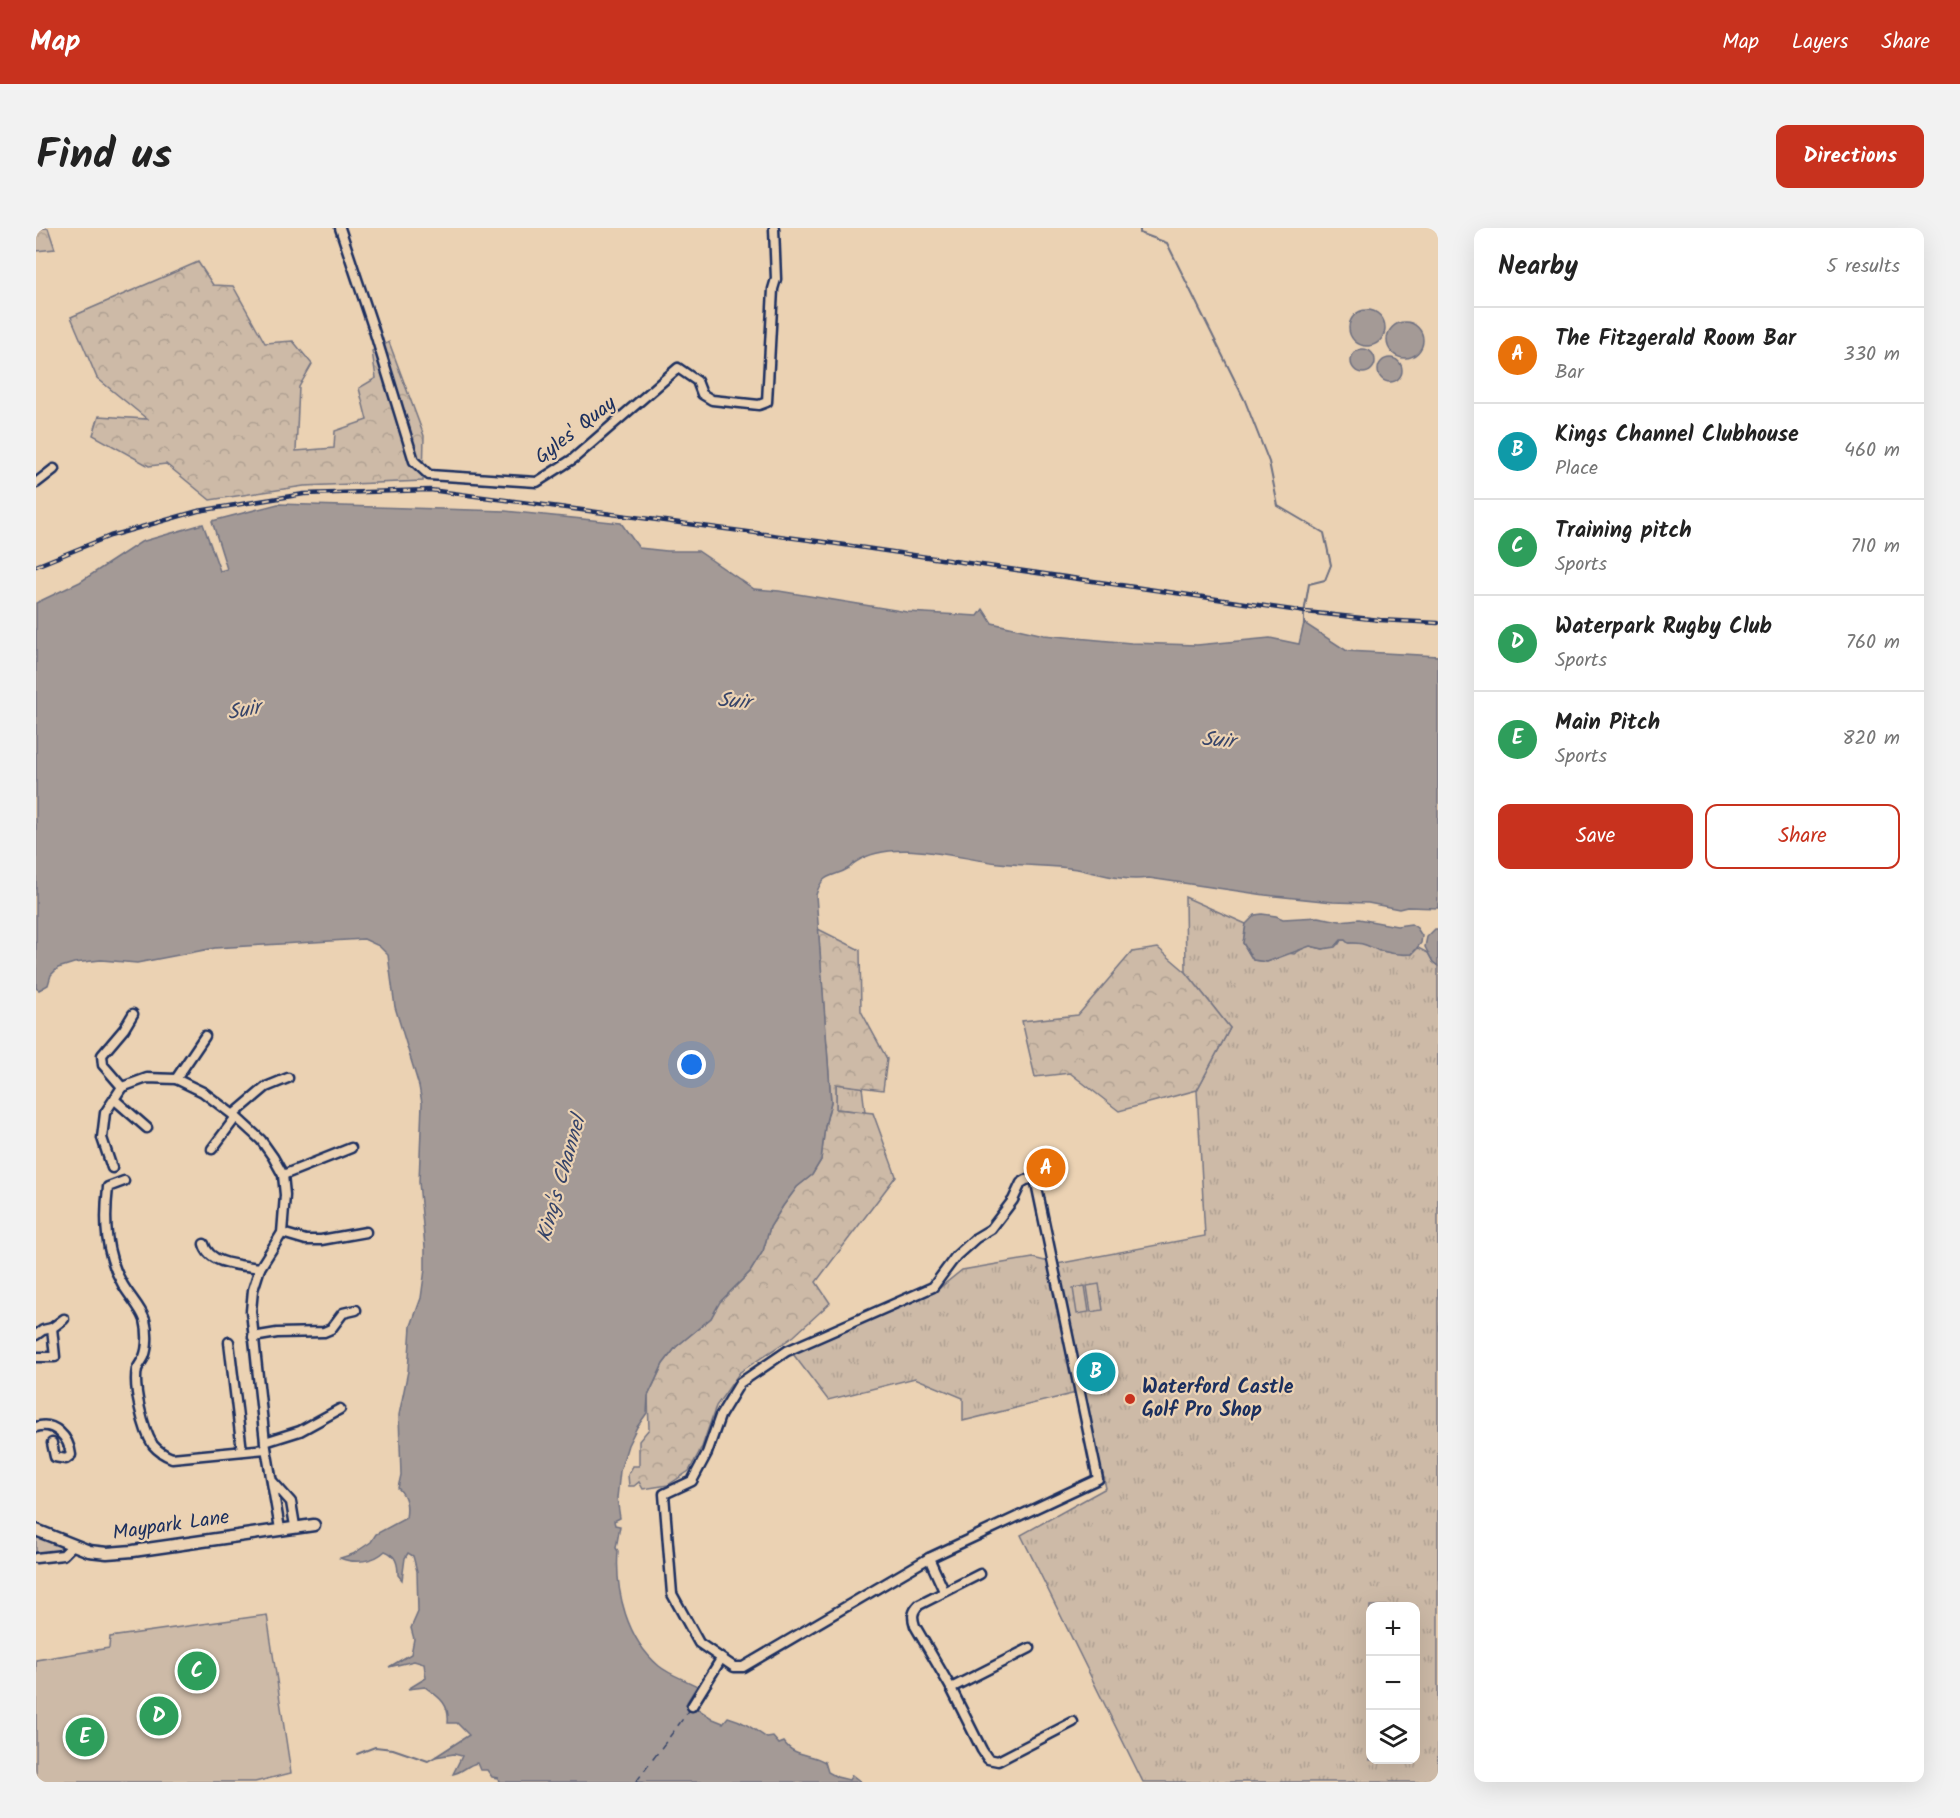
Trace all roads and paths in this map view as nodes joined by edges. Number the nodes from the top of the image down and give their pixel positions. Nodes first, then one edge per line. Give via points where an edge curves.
1 (340, 228) edge
2 (774, 228) edge
3 (54, 469) dead end
4 (36, 483) edge
5 (134, 1014) dead end
6 (205, 1036) dead end
7 (288, 1078) dead end
8 (176, 1079) junction
9 (122, 1088) junction
10 (115, 1100) junction
11 (235, 1116) junction
12 (147, 1128) dead end
13 (351, 1148) dead end
14 (212, 1149) dead end
15 (112, 1168) dead end
16 (283, 1176) junction
17 (124, 1180) dead end
18 (366, 1232) dead end
19 (282, 1233) junction
20 (204, 1244) dead end
21 (260, 1268) junction
22 (356, 1310) dead end
23 (64, 1318) dead end
24 (52, 1328) junction
25 (36, 1335) edge
26 (253, 1337) junction
27 (230, 1342) dead end
28 (36, 1357) edge
29 (340, 1409) dead end
30 (36, 1428) edge
31 (52, 1443) dead end
32 (265, 1445) junction
33 (242, 1451) junction
34 (273, 1481) junction
35 (314, 1525) dead end
36 (295, 1526) junction
37 (279, 1528) junction
38 (36, 1530) edge
39 (73, 1545) junction
40 (36, 1558) edge
41 (929, 1558) junction
42 (980, 1574) dead end
43 (944, 1592) junction
44 (1030, 1648) dead end
45 (722, 1659) junction
46 (951, 1688) junction
47 (692, 1706) dead end
48 (1073, 1722) dead end

1 - 2 street, Gyles' Quay via 414,461 429,475 537,482 573,459 678,368 697,381 702,394 712,400 759,405 767,402 776,279
3 - 4 street
5 - 9 street via 102,1055 103,1065
6 - 8 street
7 - 11 street via 266,1087
8 - 9 street via 147,1078
8 - 11 street via 203,1092
9 - 10 street
10 - 12 street
10 - 15 street via 105,1113 102,1138
11 - 14 street
11 - 16 street via 261,1140
13 - 16 street
16 - 19 street
17 - 33 street via 108,1186 106,1232 120,1280 145,1320 147,1339 136,1387 152,1443 172,1458
18 - 19 street via 321,1240
19 - 21 street
20 - 21 street via 214,1258
21 - 26 street via 253,1290
22 - 26 street via 343,1313 324,1332
23 - 24 street
24 - 25 street
24 - 28 street via 55,1357
26 - 32 street
27 - 33 street
29 - 32 street
30 - 31 street via 46,1425 56,1429 71,1451 66,1460 55,1457
32 - 33 street
32 - 34 street
34 - 36 street via 291,1502
34 - 37 street
35 - 36 street, Maypark Lane
36 - 37 street, Maypark Lane
37 - 39 street, Maypark Lane via 123,1552 95,1552
38 - 39 street, Maypark Lane
39 - 40 street via 63,1555
41 - 43 street
41 - 45 street via 746,1665 734,1667
41 - 45 street via 1098,1479 1035,1178 1021,1183 991,1229 956,1256 933,1287 787,1351 740,1383 720,1416 692,1481 664,1494 672,1594 696,1640
42 - 43 street
43 - 46 street via 919,1605 913,1618
44 - 46 street
45 - 47 street
46 - 48 street via 988,1758 998,1761

